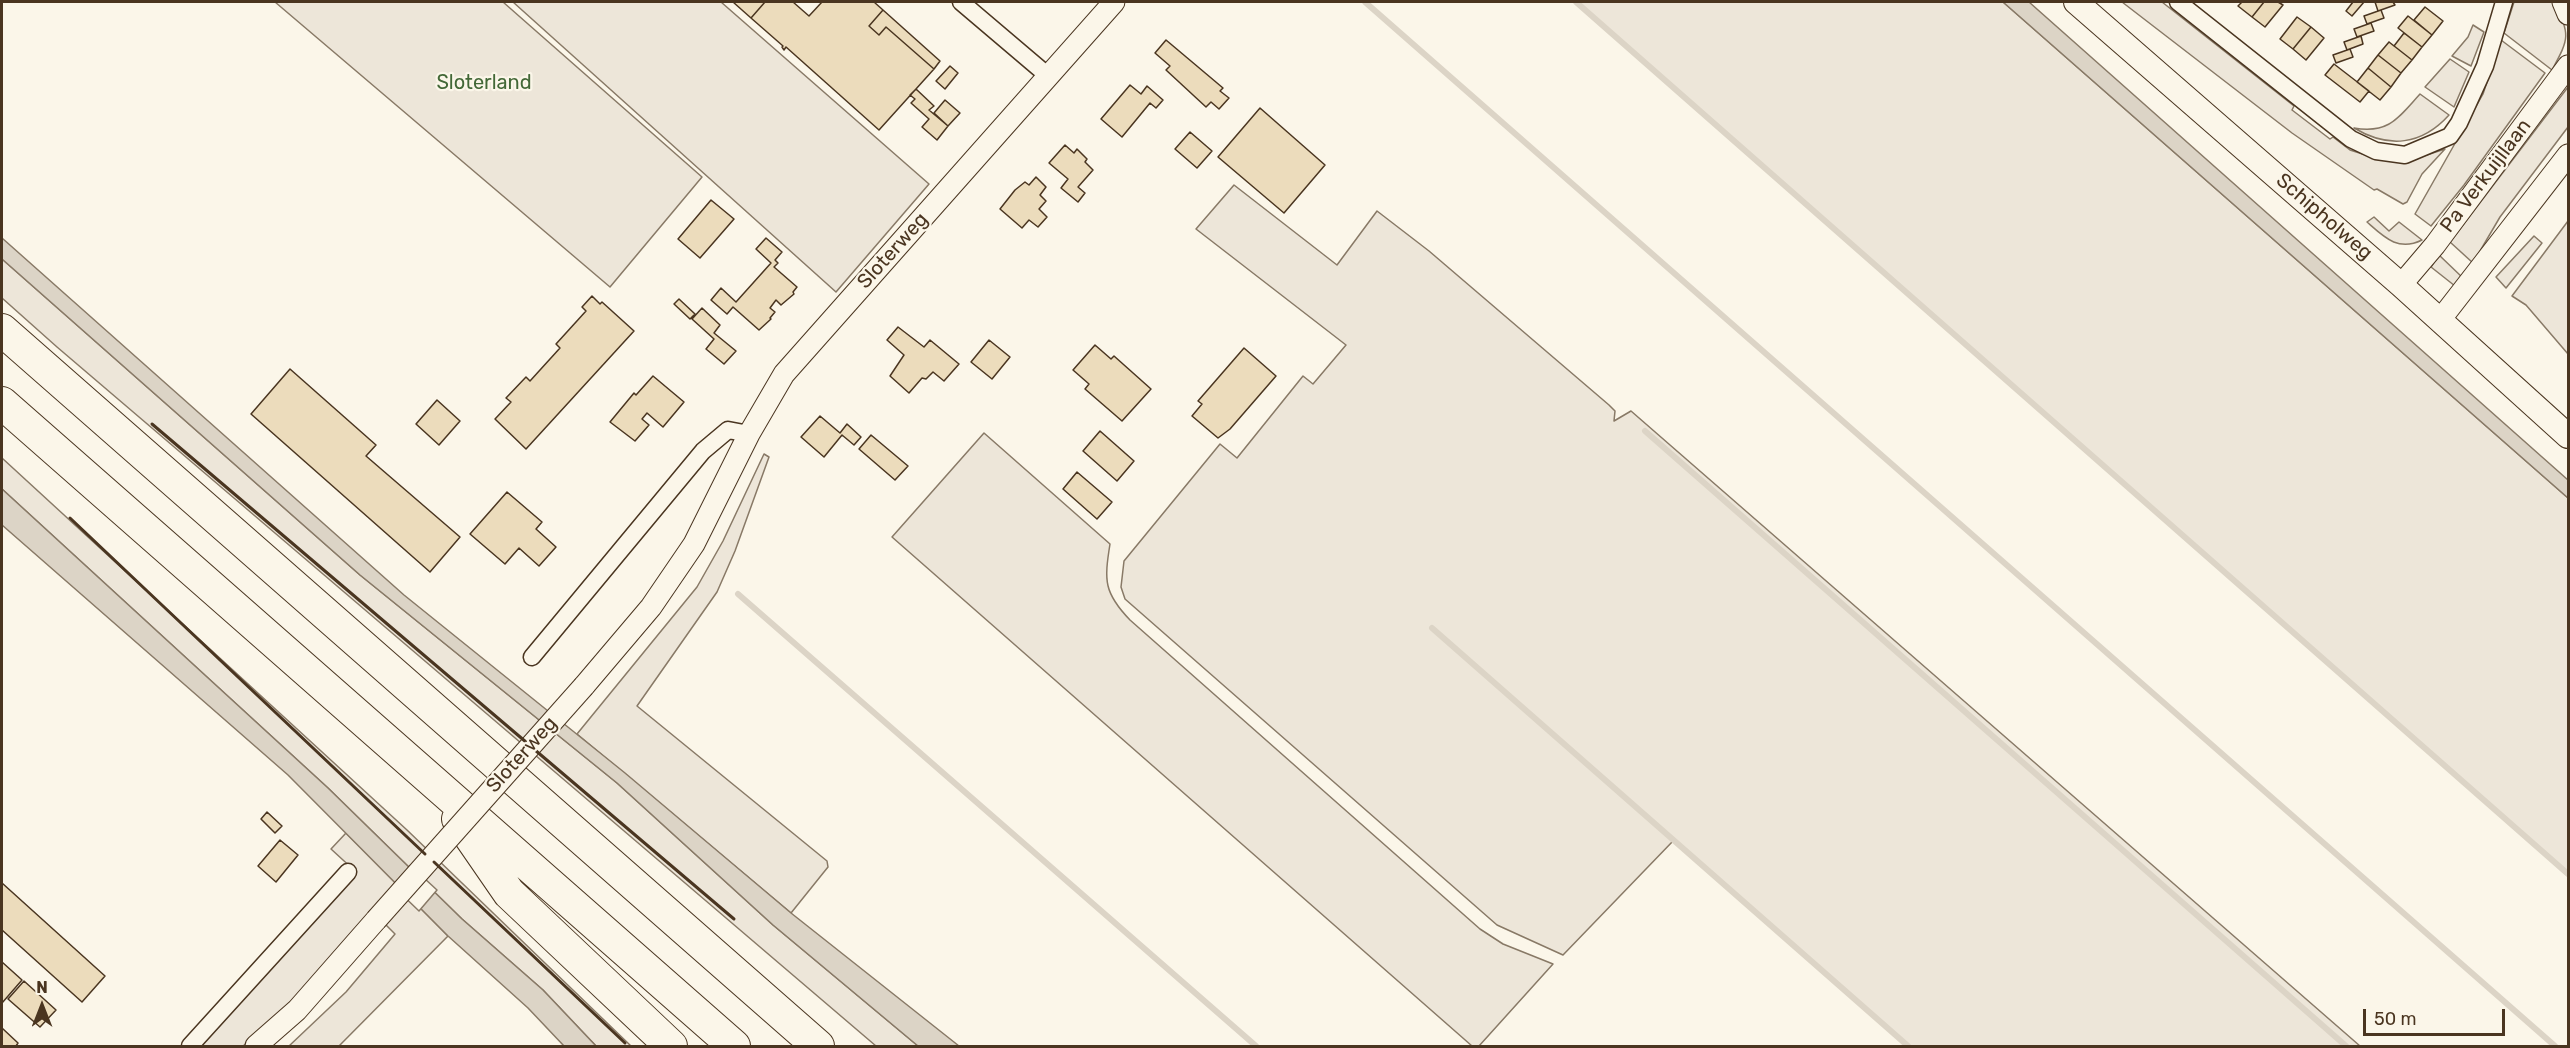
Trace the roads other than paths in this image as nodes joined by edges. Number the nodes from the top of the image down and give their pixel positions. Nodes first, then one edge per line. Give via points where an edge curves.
1 (961, 2) edge
2 (1114, 2) edge
3 (2076, 2) edge
4 (2178, 2) edge
5 (2504, 2) edge
6 (2563, 2) edge
7 (2568, 14) edge
8 (2568, 66) edge
9 (1047, 75) junction
10 (2568, 155) edge
11 (2401, 285) junction
12 (2440, 320) junction
13 (2, 330) edge
14 (2, 403) edge
15 (748, 434) junction
16 (2568, 436) edge
17 (532, 657) dead end
18 (430, 779) junction
19 (348, 872) dead end
20 (190, 1047) edge
21 (256, 1047) edge
22 (671, 1047) edge
23 (734, 1047) edge
24 (818, 1047) edge

1 - 9 street
2 - 9 street, Sloterweg
3 - 11 main road, Schipholweg
4 - 5 street via 2333,126 2376,151 2405,155 2450,136 2459,123 2485,66
6 - 7 street
8 - 11 street, Pa Verkuijllaan
9 - 15 street, Sloterweg via 784,374
10 - 12 street
11 - 12 main road, Schipholweg
12 - 16 main road, Schipholweg
13 - 24 highway
14 - 18 highway
15 - 17 street via 728,430 703,451
15 - 21 street, Sloterweg, bridge via 694,544 651,607 297,1010
18 - 22 highway via 509,893
18 - 23 highway
19 - 20 street

